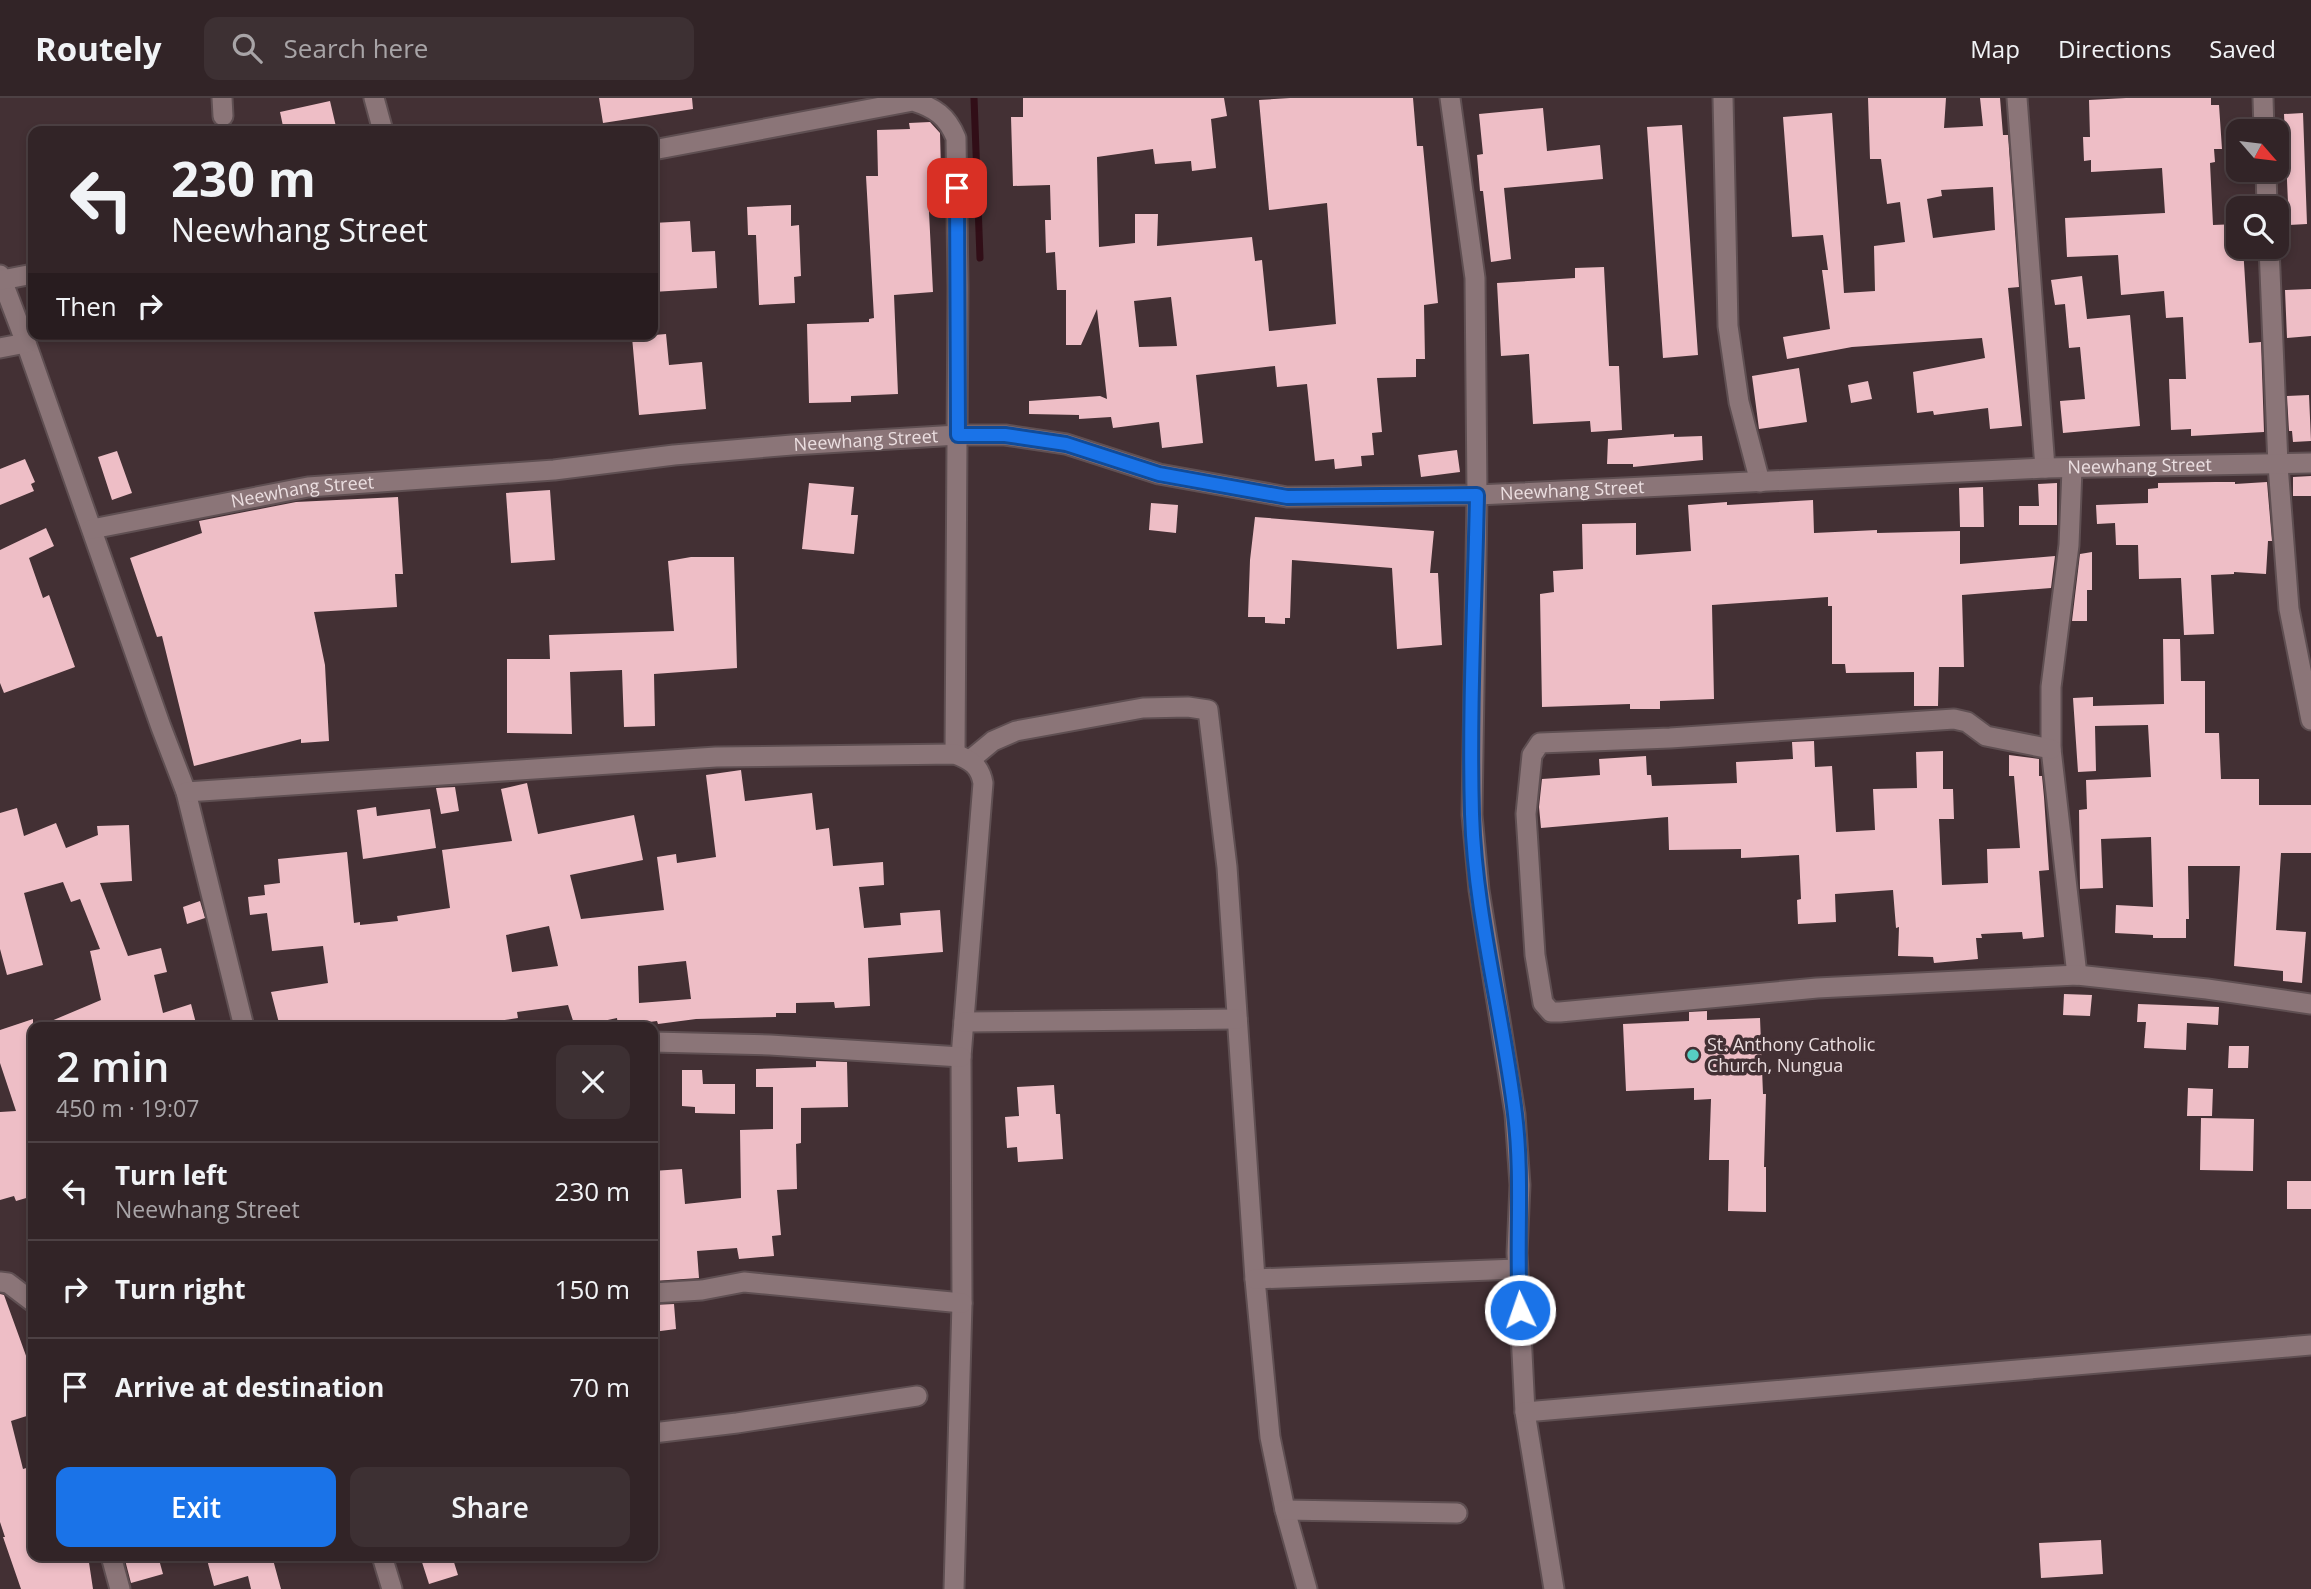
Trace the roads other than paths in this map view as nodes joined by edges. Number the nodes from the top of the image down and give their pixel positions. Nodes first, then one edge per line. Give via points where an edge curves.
1 (373, 98) edge
2 (1450, 98) edge
3 (1723, 98) edge
4 (2017, 98) edge
5 (2263, 98) edge
6 (2264, 119) edge
7 (381, 126) edge
8 (658, 149) edge
9 (2269, 259) edge
10 (28, 275) edge
11 (1, 278) edge
12 (26, 343) junction
13 (0, 348) edge
14 (958, 435) junction
15 (2311, 463) edge
16 (2278, 465) junction
17 (2045, 468) junction
18 (2072, 469) junction
19 (1760, 482) junction
20 (1477, 495) junction
21 (92, 529) junction
22 (2311, 720) edge
23 (2051, 749) junction
24 (963, 757) junction
25 (186, 792) junction
26 (2077, 975) junction
27 (2311, 1004) edge
28 (1237, 1019) junction
29 (243, 1022) edge
30 (964, 1022) junction
31 (658, 1042) edge
32 (961, 1057) junction
33 (1517, 1269) junction
34 (1255, 1279) junction
35 (0, 1282) edge
36 (658, 1293) edge
37 (28, 1298) edge
38 (962, 1303) junction
39 (2311, 1345) edge
40 (917, 1396) dead end
41 (1525, 1412) junction
42 (658, 1432) edge
43 (1285, 1510) junction
44 (1457, 1513) dead end
45 (112, 1561) edge
46 (384, 1561) edge
47 (120, 1589) edge
48 (392, 1589) edge
49 (954, 1589) edge
50 (1307, 1589) edge
51 (1555, 1589) edge

1 - 7 street
2 - 20 street via 1475,278
3 - 19 street via 1728,326 1739,402
4 - 17 street
5 - 6 street
8 - 14 street via 913,101 934,108 950,123 956,138
9 - 16 street
10 - 11 street
11 - 12 street
12 - 13 street
12 - 21 street
14 - 20 street, Neewhang Street via 1005,435 1066,444 1159,474 1287,497
14 - 21 street, Neewhang Street via 792,444 554,470 308,487
14 - 24 street
15 - 16 street, Neewhang Street
16 - 18 street, Neewhang Street
16 - 22 street via 2289,609
17 - 18 street, Neewhang Street
17 - 19 street, Neewhang Street
18 - 23 street via 2069,545 2051,687
19 - 20 street, Neewhang Street
20 - 33 street via 1472,815 1479,890 1515,1114 1520,1185
21 - 25 street
23 - 26 street
23 - 26 street via 1986,736 1954,719 1540,743 1532,755 1526,814 1535,955 1543,1003 1551,1012 1816,988
24 - 25 street via 716,757
24 - 28 street via 1016,731 1143,708 1208,710 1227,867
24 - 30 street via 981,771 983,783
25 - 29 street
26 - 27 street
28 - 30 street
28 - 34 street
30 - 32 street
31 - 32 street
32 - 38 street
33 - 34 street
33 - 41 street
34 - 43 street via 1270,1437
35 - 37 street
36 - 38 street via 744,1282
38 - 49 street
39 - 41 street
40 - 42 street
41 - 51 street
43 - 44 street
43 - 50 street
45 - 47 street
46 - 48 street

